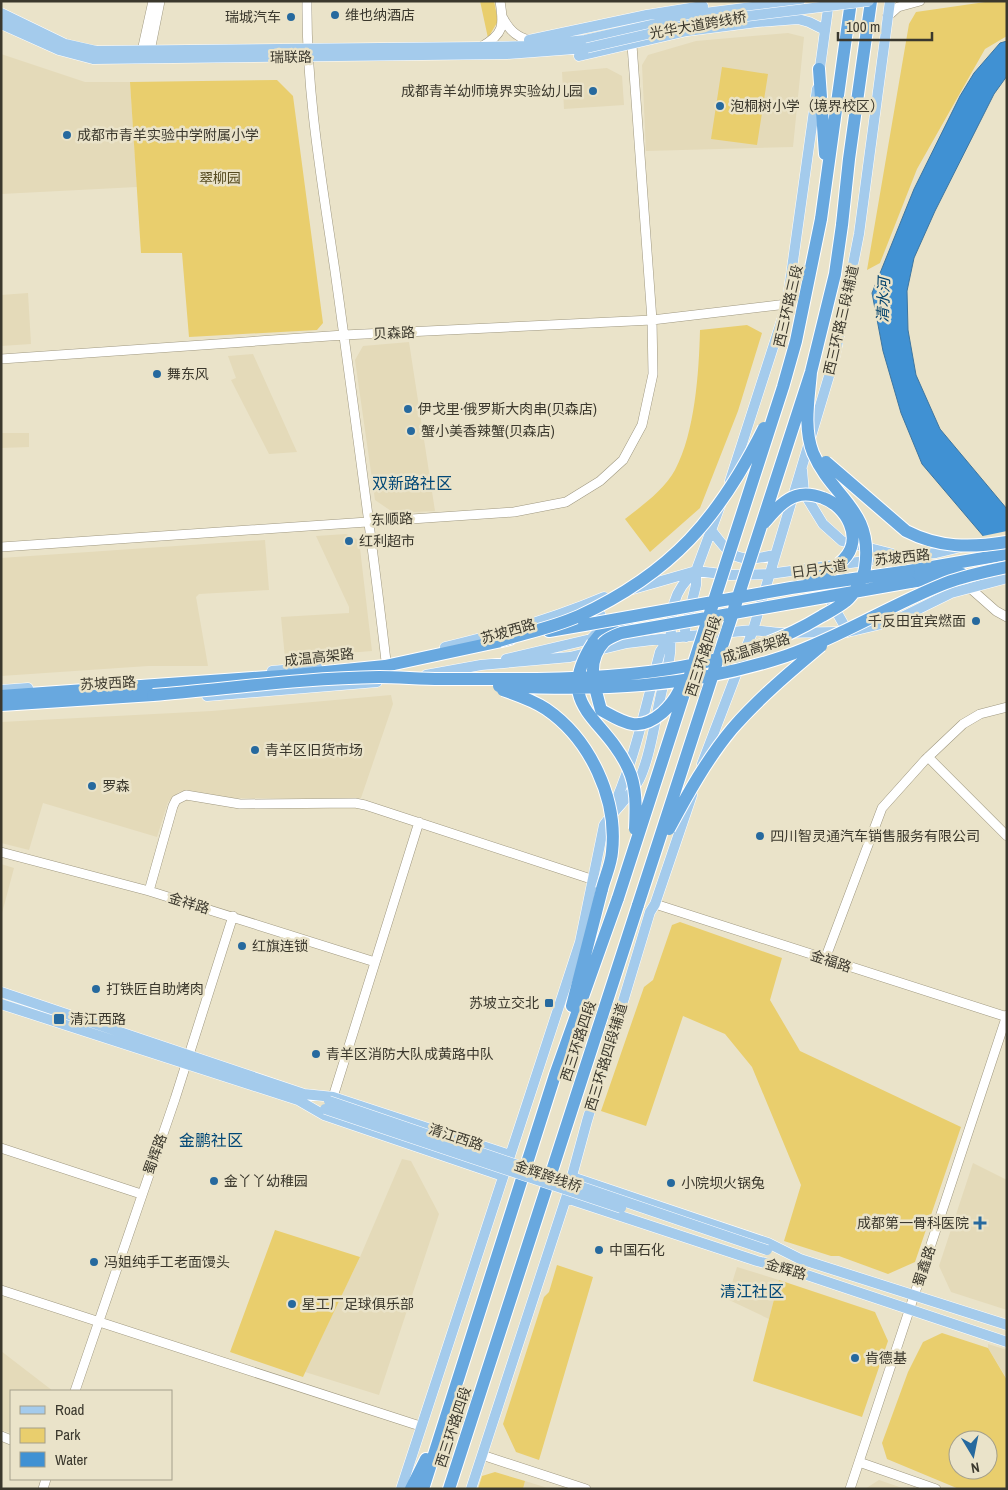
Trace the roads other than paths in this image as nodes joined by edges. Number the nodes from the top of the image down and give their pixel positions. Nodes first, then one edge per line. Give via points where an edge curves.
1 (153, 1) edge
2 (160, 1) edge
3 (307, 1) edge
4 (500, 1) edge
5 (757, 1) edge
6 (800, 1) edge
7 (829, 1) edge
8 (851, 1) edge
9 (870, 1) edge
10 (890, 1) edge
11 (920, 1) edge
12 (705, 4) edge
13 (1, 13) edge
14 (888, 17) junction
15 (503, 18) junction
16 (798, 19) junction
17 (1, 24) edge
18 (825, 30) junction
19 (530, 40) junction
20 (586, 44) junction
21 (632, 45) junction
22 (481, 47) junction
23 (495, 51) junction
24 (307, 52) junction
25 (145, 54) junction
26 (819, 69) junction
27 (826, 181) junction
28 (787, 304) junction
29 (652, 320) junction
30 (344, 336) junction
31 (1, 358) edge
32 (812, 372) junction
33 (784, 387) junction
34 (808, 430) junction
35 (801, 464) junction
36 (370, 520) junction
37 (760, 526) junction
38 (711, 530) junction
39 (1007, 538) edge
40 (1007, 542) edge
41 (1, 547) edge
42 (1007, 554) edge
43 (774, 555) junction
44 (902, 556) junction
45 (1007, 566) edge
46 (696, 571) junction
47 (769, 574) junction
48 (1007, 578) edge
49 (792, 588) junction
50 (970, 588) junction
51 (585, 605) junction
52 (712, 608) joint
53 (635, 616) junction
54 (1007, 617) edge
55 (753, 630) junction
56 (848, 632) junction
57 (686, 637) junction
58 (669, 638) junction
59 (831, 639) junction
60 (499, 641) junction
61 (698, 651) junction
62 (386, 661) junction
63 (481, 664) junction
64 (439, 679) junction
65 (487, 685) junction
66 (1, 690) edge
67 (1, 696) edge
68 (1, 705) edge
69 (1007, 707) edge
70 (1, 710) edge
71 (928, 757) junction
72 (419, 822) junction
73 (1007, 836) edge
74 (634, 844) junction
75 (1, 852) edge
76 (653, 860) junction
77 (598, 885) junction
78 (149, 891) junction
79 (655, 904) junction
80 (233, 916) junction
81 (825, 959) junction
82 (375, 962) junction
83 (1, 992) edge
84 (1, 1004) edge
85 (1007, 1016) edge
86 (188, 1059) junction
87 (555, 1075) junction
88 (301, 1097) junction
89 (329, 1102) junction
90 (1, 1148) edge
91 (510, 1155) junction
92 (503, 1176) junction
93 (572, 1177) junction
94 (141, 1194) junction
95 (566, 1198) junction
96 (763, 1252) junction
97 (800, 1259) junction
98 (792, 1270) junction
99 (1, 1290) edge
100 (915, 1295) junction
101 (910, 1311) junction
102 (98, 1322) junction
103 (1003, 1324) edge
104 (994, 1338) junction
105 (1007, 1342) edge
106 (75, 1390) edge
107 (447, 1416) junction
108 (420, 1426) junction
109 (482, 1455) junction
110 (859, 1462) junction
111 (457, 1464) junction
112 (401, 1489) edge
113 (411, 1489) edge
114 (423, 1489) edge
115 (449, 1489) edge
116 (454, 1489) edge
117 (471, 1489) edge
118 (586, 1489) edge
119 (850, 1489) edge
120 (936, 1489) edge

1 - 25 street
2 - 25 street
3 - 24 street
4 - 15 street
5 - 12 main road
6 - 16 main road
6 - 20 main road, 光华大道跨线桥 via 706,13
7 - 18 main road
8 - 27 highway, 西三环路三段
9 - 20 main road, 光华大道跨线桥, bridge via 700,22
9 - 32 highway, bridge via 835,274
10 - 14 main road, 西三环路三段辅道
11 - 14 street via 898,7
12 - 19 main road
13 - 25 main road, 瑞联路 via 79,48
14 - 35 main road, 西三环路三段辅道 via 844,320
15 - 19 street via 514,33
15 - 22 street via 499,35
16 - 18 main road
16 - 21 main road via 687,31
17 - 25 main road, 瑞联路 via 74,56 93,59
18 - 26 main road
19 - 23 main road
20 - 23 main road, 瑞联路
21 - 23 main road via 576,56 542,58
21 - 29 street, 东顺路
22 - 23 main road, 瑞联路
22 - 24 main road, 瑞联路
23 - 24 main road, 瑞联路
24 - 25 main road, 瑞联路
24 - 30 street
26 - 27 highway
26 - 28 main road
27 - 33 highway, 西三环路三段, bridge via 821,219
28 - 29 street, 贝森路
28 - 38 main road via 733,474
29 - 30 street, 贝森路
29 - 36 street, 东顺路 via 653,374 642,426 623,460 600,481 566,502 514,512
30 - 31 street, 贝森路
30 - 36 street
32 - 34 highway, bridge
32 - 37 highway, bridge
33 - 52 highway, 西三环路三段, bridge
33 - 60 highway, bridge via 746,465 720,506 676,555 643,581 578,616
34 - 40 highway, bridge via 821,457 834,471 906,531 939,545 970,547
34 - 64 highway, bridge via 813,453 853,507 863,528 865,570 848,600 804,627 759,646 676,668 559,678
35 - 43 main road, 西三环路三段辅道
35 - 44 main road via 804,494 823,524 842,541
36 - 41 street, 东顺路
36 - 62 street
37 - 49 highway, bridge via 780,506 796,496 814,495 832,501 852,526 852,542 845,559 819,578
37 - 76 highway, 西三环路四段, bridge
38 - 43 main road via 725,550 736,556 748,559
38 - 46 main road
39 - 44 main road, 苏坡西路, bridge via 936,553
42 - 49 highway, 日月大道, bridge
43 - 47 main road, 西三环路三段辅道
44 - 47 main road, 苏坡西路
44 - 56 main road via 848,576 830,590 832,604
45 - 59 highway, 成温高架路, bridge via 943,584
45 - 61 highway, bridge via 621,633 604,642 593,662 592,672 601,710 634,725 650,723 673,703
46 - 47 main road, 苏坡西路 via 730,575
46 - 51 main road, 苏坡西路
46 - 57 main road
46 - 58 main road via 683,582 677,593
47 - 55 main road, 西三环路三段辅道
48 - 50 main road, 苏坡西路
49 - 53 highway, 日月大道, bridge
50 - 54 street
50 - 56 main road, 苏坡西路 via 894,621
51 - 62 main road, 苏坡西路 via 507,632
51 - 63 main road via 596,609 602,616 598,633 591,639
52 - 61 highway, 西三环路四段, bridge
53 - 60 highway, 成温高架路, bridge
53 - 74 highway, bridge via 601,633 593,643 581,662 576,690 586,711 613,741 629,770 636,797
55 - 56 main road, 苏坡西路
55 - 57 main road, 苏坡西路
55 - 79 main road, 西三环路四段辅道 via 716,724
57 - 58 main road, 苏坡西路
58 - 63 main road, 苏坡西路 via 570,657
58 - 77 main road via 670,653 639,779 604,825
59 - 65 highway, 成温高架路, bridge via 699,680 589,689
59 - 76 highway, bridge via 784,677 732,730 688,792
60 - 67 highway, 成温高架路 via 385,666
61 - 74 highway, 西三环路四段, bridge
62 - 66 main road, 苏坡西路
63 - 70 main road, 苏坡西路 via 349,686
64 - 65 highway, 成温高架路, bridge
64 - 68 highway, bridge via 379,677
65 - 77 highway, bridge via 518,695 561,721 598,771 606,792 613,834 612,854
69 - 71 street via 980,714 963,724
71 - 73 street
71 - 81 street via 882,808
72 - 77 street
72 - 78 street via 355,803 240,804 186,795 176,800 173,806
72 - 82 street
74 - 87 highway, 西三环路四段, bridge
75 - 78 street, 金祥路
76 - 111 highway, 西三环路四段, bridge
77 - 87 highway
77 - 91 main road
78 - 80 street, 金祥路
79 - 81 street, 金福路
79 - 93 main road, 西三环路四段辅道 via 586,1121
80 - 82 street, 金祥路
80 - 86 street, 蜀辉路
81 - 85 street, 金福路
82 - 89 street
83 - 86 main road, 清江西路
84 - 86 main road, 清江西路
85 - 100 street, 蜀鑫路
86 - 88 main road, 清江西路
86 - 94 street, 蜀辉路
87 - 107 highway, 西三环路四段
88 - 89 main road
88 - 92 main road, 清江西路 via 324,1115
89 - 91 main road, 清江西路
89 - 96 main road, 金辉跨线桥, bridge
90 - 94 street
91 - 92 main road
92 - 108 main road
93 - 95 main road, 西三环路四段辅道
93 - 97 main road, 金辉路 via 768,1243
94 - 102 street, 蜀辉路
95 - 98 main road, 金辉路
95 - 109 main road, 西三环路四段辅道
96 - 97 main road
96 - 98 main road
97 - 100 main road, 金辉路
98 - 101 main road, 金辉路
99 - 102 street
100 - 101 street, 蜀鑫路
100 - 103 main road, 金辉路
101 - 104 main road, 金辉路
101 - 110 street, 蜀鑫路
102 - 106 street, 蜀辉路
102 - 108 street
103 - 104 main road
104 - 105 main road, 金辉路
107 - 113 highway
107 - 114 highway, 西三环路四段
108 - 112 main road
109 - 117 main road, 西三环路四段辅道
109 - 118 street
110 - 119 street, 蜀鑫路
110 - 120 street
111 - 115 highway, 西三环路四段
111 - 116 highway

